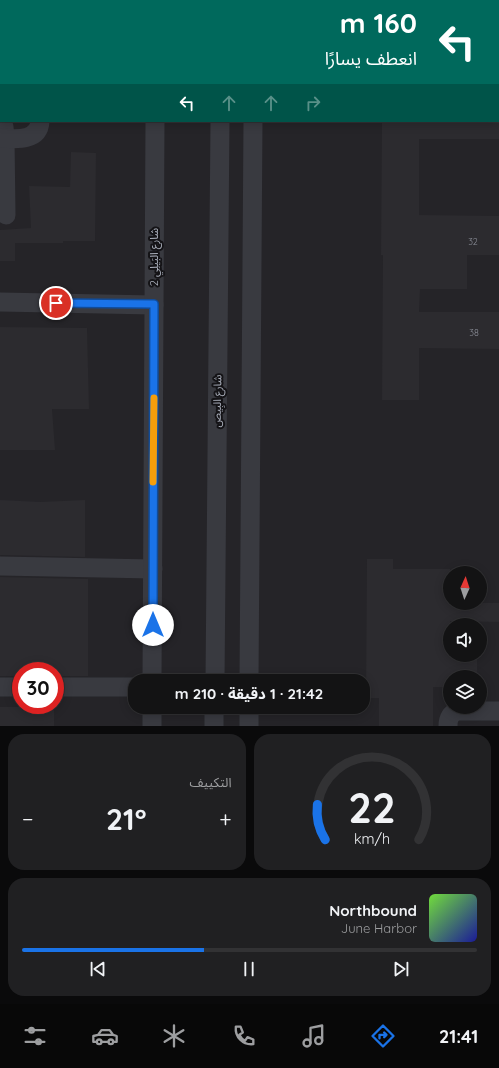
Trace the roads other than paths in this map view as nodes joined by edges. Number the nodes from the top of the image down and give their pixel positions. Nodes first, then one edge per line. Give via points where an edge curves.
1 (40, 122) edge
2 (155, 122) edge
3 (220, 122) edge
4 (253, 122) edge
5 (2, 127) edge
6 (6, 216) dead end
7 (0, 302) edge
8 (154, 304) junction
9 (0, 566) edge
10 (153, 569) junction
11 (152, 674) edge
12 (215, 674) edge
13 (249, 674) edge
14 (0, 687) edge
15 (12, 687) edge
16 (64, 687) edge
17 (128, 688) edge
18 (499, 712) edge
19 (152, 714) edge
20 (214, 714) edge
21 (249, 714) edge
22 (152, 726) edge
23 (214, 726) edge
24 (249, 726) edge
25 (448, 726) edge

1 - 5 street via 38,129 31,137 26,138
2 - 8 street, شارع البَيلِي 2
3 - 12 street, شارع البِيص
4 - 13 street
5 - 6 street
7 - 8 street
8 - 10 street, شارع البَيلِي 2
9 - 10 street
10 - 11 street, شارع البَيلِي 2
14 - 15 street
16 - 17 street
18 - 25 street via 453,712
19 - 22 street
20 - 23 street
21 - 24 street

